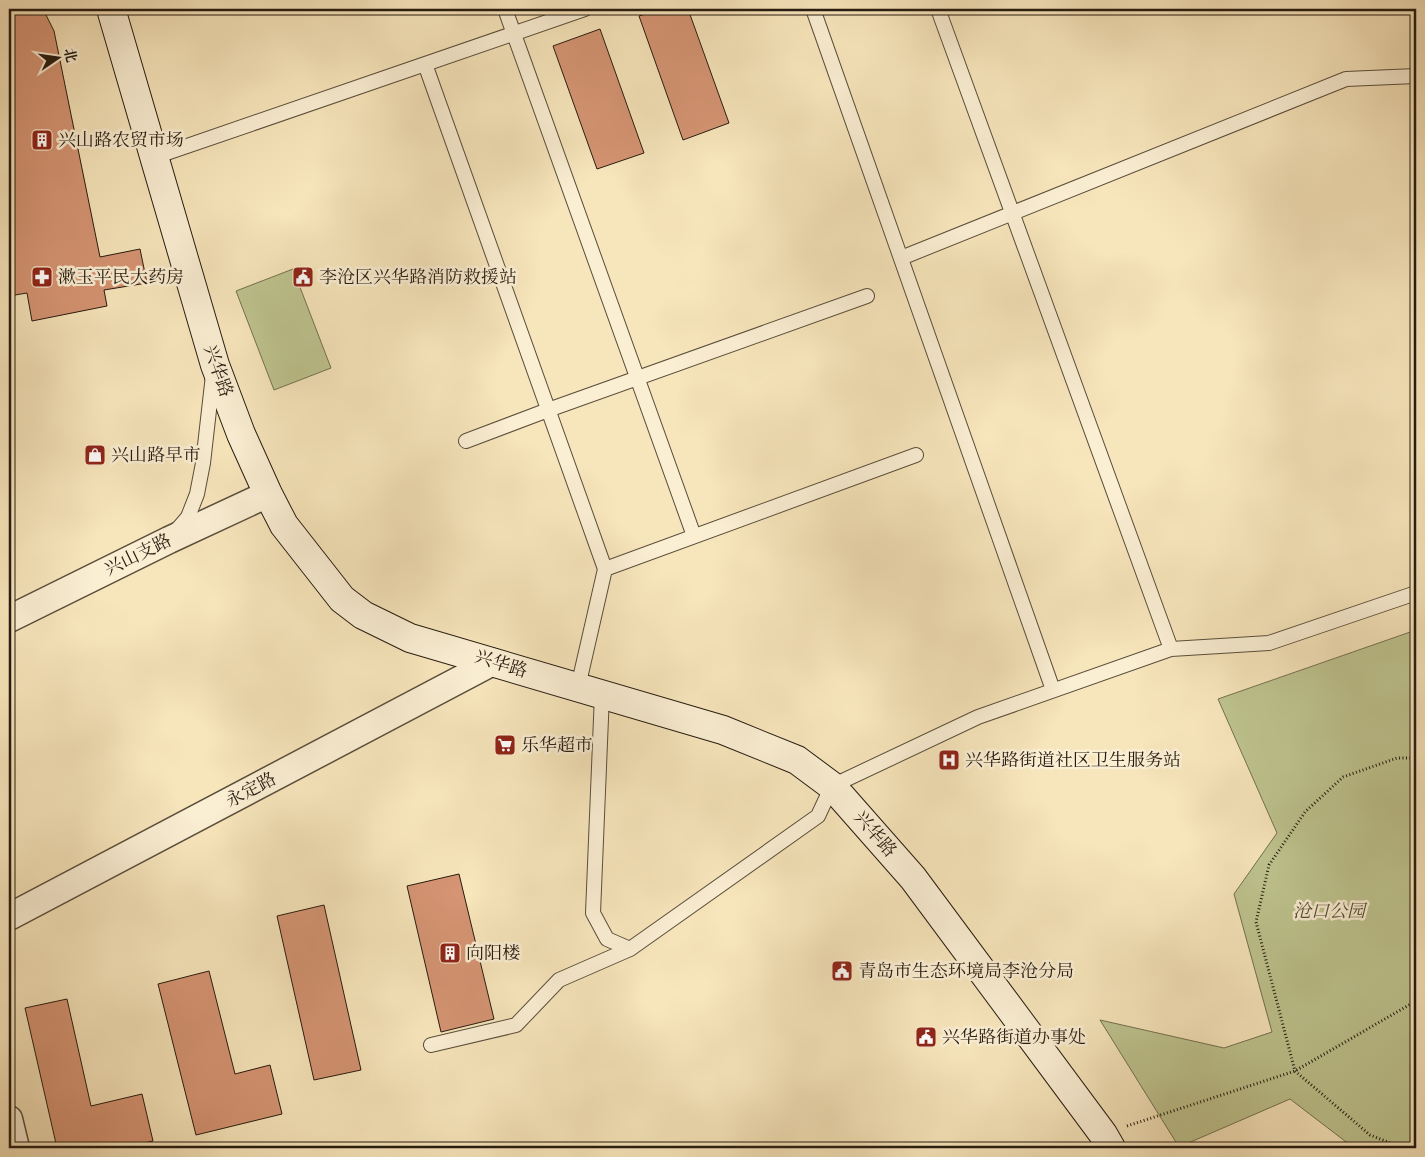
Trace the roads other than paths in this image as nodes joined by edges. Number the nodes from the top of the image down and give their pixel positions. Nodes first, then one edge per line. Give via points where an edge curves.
1 (111, 9) edge
2 (505, 9) edge
3 (585, 9) edge
4 (813, 9) edge
5 (938, 9) edge
6 (514, 33) junction
7 (425, 64) junction
8 (1416, 76) edge
9 (155, 157) junction
10 (1012, 214) junction
11 (901, 258) junction
12 (867, 296) dead end
13 (215, 364) junction
14 (638, 378) junction
15 (548, 410) junction
16 (466, 441) dead end
17 (916, 455) dead end
18 (268, 494) junction
19 (694, 536) junction
20 (169, 540) junction
21 (605, 569) junction
22 (1416, 593) edge
23 (9, 619) edge
24 (1171, 649) junction
25 (493, 662) junction
26 (1053, 690) junction
27 (590, 691) junction
28 (832, 786) junction
29 (9, 918) edge
30 (630, 948) junction
31 (431, 1044) dead end
32 (9, 1119) edge
33 (1107, 1141) edge
34 (16, 1148) edge

1 - 9 street, 兴华路
2 - 6 lane
3 - 6 lane
4 - 11 lane
5 - 10 lane
6 - 7 lane
6 - 14 lane
7 - 9 lane
7 - 15 lane
8 - 10 lane via 1346,79
9 - 13 street, 兴华路
10 - 11 lane
10 - 24 lane
11 - 26 lane
12 - 14 lane
13 - 18 street, 兴华路 via 240,434
13 - 20 lane via 197,494 188,517
14 - 15 lane
14 - 19 lane
15 - 16 lane
15 - 21 lane
17 - 19 lane
18 - 20 street, 兴山支路
18 - 25 street, 兴华路 via 284,525 342,599 363,616 410,638
19 - 21 lane
20 - 23 street, 兴山支路
21 - 27 lane
22 - 24 lane via 1269,643
24 - 26 lane
25 - 27 street, 兴华路
25 - 29 street, 永定路
26 - 28 lane via 978,717
27 - 28 street, 兴华路 via 723,730 797,760
27 - 30 lane via 593,913 607,939
28 - 30 lane via 818,816
28 - 33 street, 兴华路 via 913,878
30 - 31 lane via 559,980 516,1025
32 - 34 street

